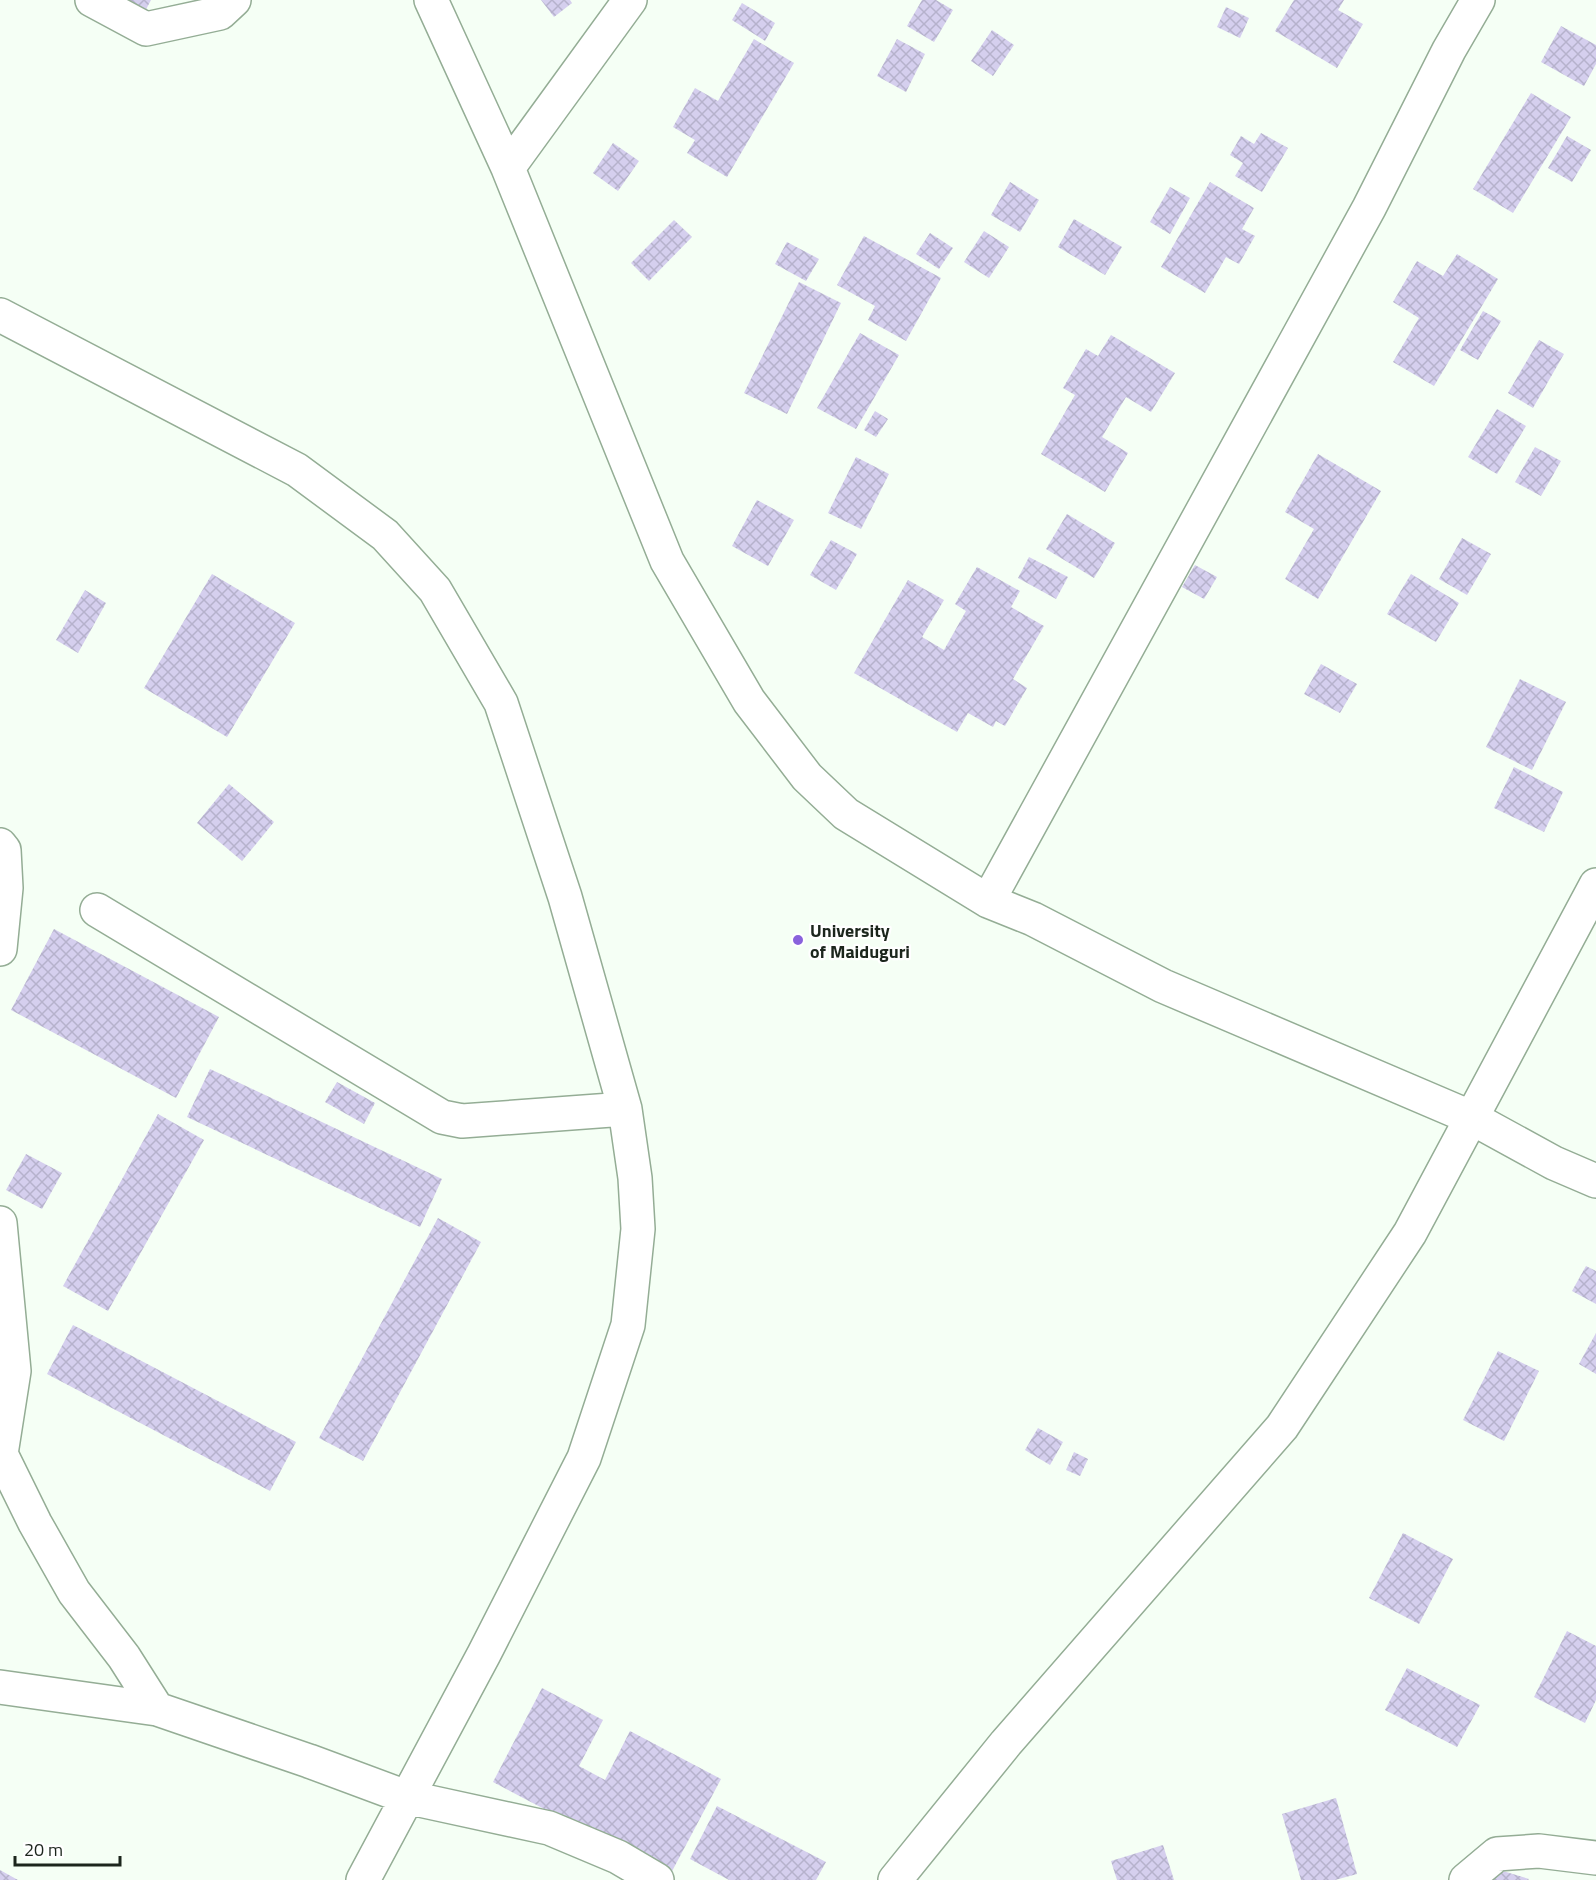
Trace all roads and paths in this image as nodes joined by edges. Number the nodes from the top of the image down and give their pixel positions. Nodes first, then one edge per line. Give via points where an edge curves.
1 (92, 0) edge
2 (234, 0) edge
3 (431, 0) edge
4 (630, 0) edge
5 (1478, 0) edge
6 (507, 168) junction
7 (0, 315) edge
8 (0, 845) edge
9 (1596, 885) edge
10 (988, 901) junction
11 (97, 910) dead end
12 (0, 949) edge
13 (624, 1109) junction
14 (1470, 1117) junction
15 (1596, 1181) edge
16 (0, 1222) edge
17 (0, 1454) edge
18 (0, 1687) edge
19 (156, 1709) junction
20 (406, 1797) junction
21 (1596, 1858) edge
22 (363, 1880) edge
23 (657, 1880) edge
24 (895, 1880) edge
25 (1466, 1880) edge

1 - 2 street via 146,29 220,13
3 - 6 street
4 - 6 street
5 - 10 street via 1363,218
6 - 10 street via 667,561 749,701 807,777 846,814
7 - 13 street via 297,470 386,535 435,590 501,703 564,897
8 - 12 street via 4,850 6,888
9 - 14 street
10 - 14 street via 1033,919 1163,986
11 - 13 street via 442,1117 462,1121
13 - 20 street via 638,1229 628,1325 584,1458
14 - 15 street
14 - 24 street via 1410,1233 1282,1427 1006,1743
16 - 17 street via 14,1371
17 - 19 street via 74,1592
18 - 19 street
19 - 20 street
20 - 22 street
20 - 23 street via 549,1828 618,1857
21 - 25 street via 1539,1851 1497,1854

